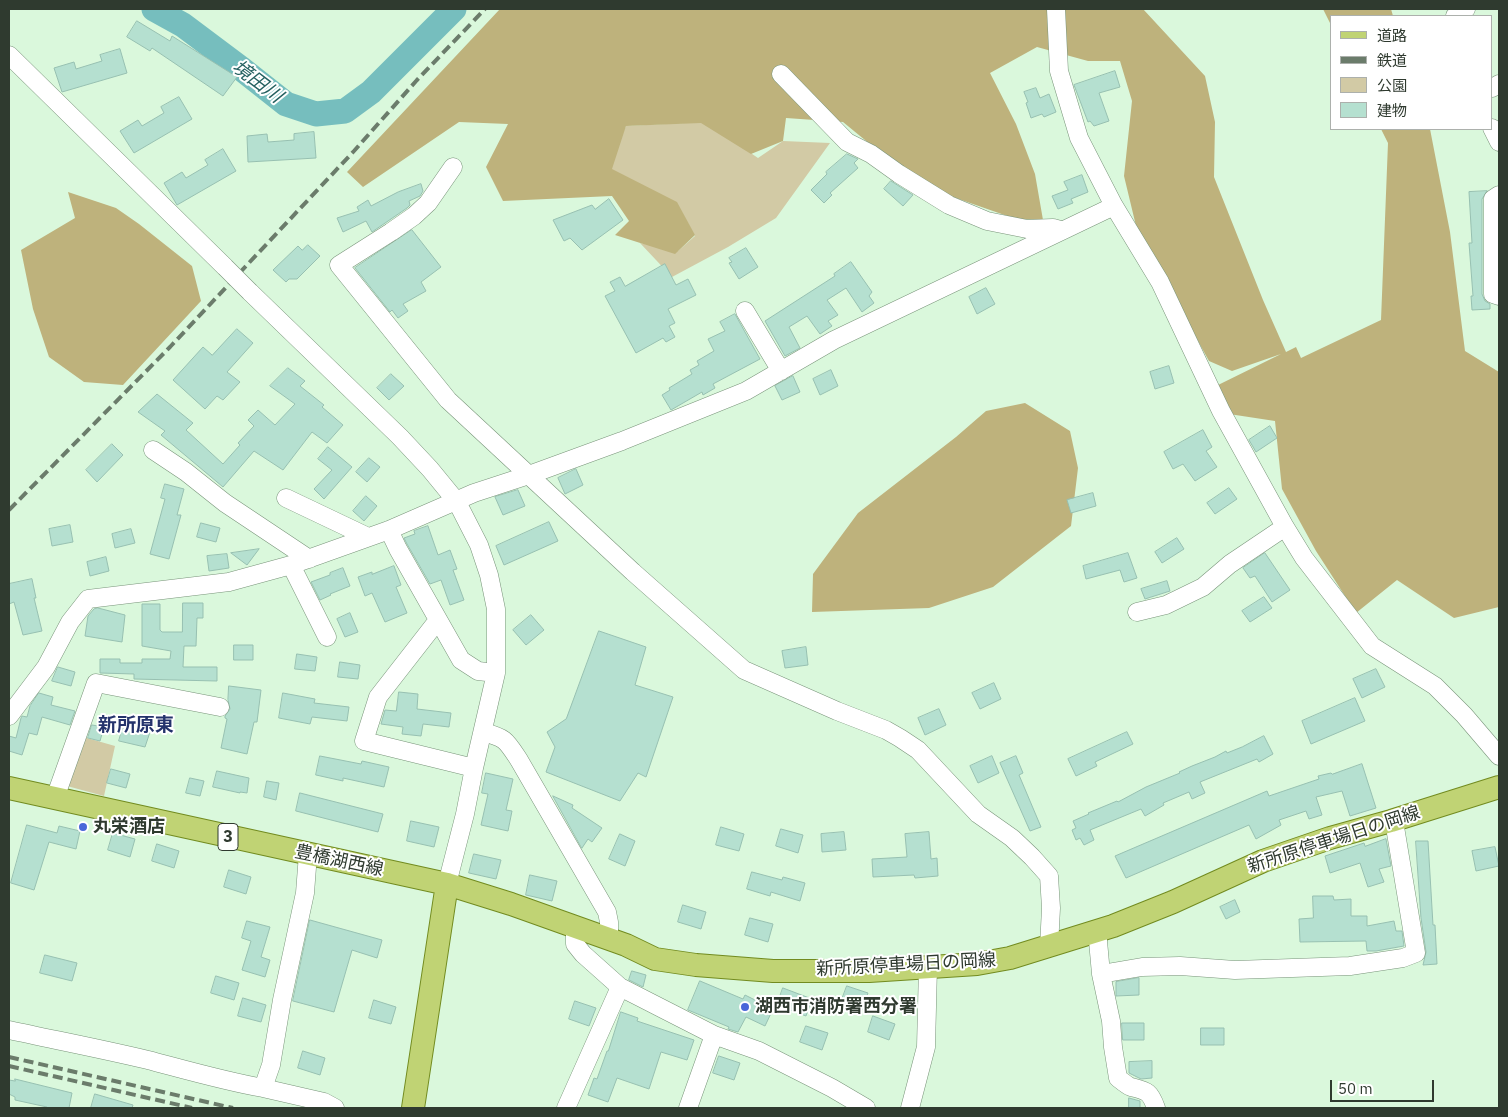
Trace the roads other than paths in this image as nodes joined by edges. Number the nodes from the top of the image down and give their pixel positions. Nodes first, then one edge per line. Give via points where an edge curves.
1 (1056, 9) edge
2 (9, 55) edge
3 (781, 74) dead end
4 (1493, 130) edge
5 (1499, 142) edge
6 (453, 167) dead end
7 (1499, 195) edge
8 (1114, 206) junction
9 (1063, 230) junction
10 (1499, 296) edge
11 (745, 311) dead end
12 (781, 371) junction
13 (153, 450) dead end
14 (528, 475) junction
15 (286, 498) dead end
16 (457, 502) junction
17 (1285, 527) junction
18 (389, 530) junction
19 (368, 537) junction
20 (309, 559) junction
21 (291, 565) junction
22 (1137, 612) dead end
23 (438, 620) junction
24 (327, 637) dead end
25 (496, 673) junction
26 (220, 706) dead end
27 (9, 716) edge
28 (483, 732) junction
29 (1499, 756) edge
30 (474, 768) junction
31 (1499, 787) edge
32 (9, 788) edge
33 (56, 798) junction
34 (1394, 821) junction
35 (308, 854) junction
36 (447, 884) junction
37 (575, 926) junction
38 (1097, 930) junction
39 (609, 940) junction
40 (1048, 947) junction
41 (928, 968) junction
42 (1101, 974) junction
43 (620, 987) junction
44 (9, 1030) edge
45 (714, 1035) junction
46 (263, 1088) junction
47 (335, 1108) edge
48 (413, 1108) edge
49 (566, 1108) edge
50 (688, 1108) edge
51 (866, 1108) edge
52 (910, 1108) edge
53 (1156, 1108) edge

1 - 8 street via 1059,71 1079,138
2 - 16 street, bridge via 400,437
3 - 9 street via 847,142 949,205 987,221 1027,229
4 - 5 street
6 - 14 street via 414,216 338,265 448,400
7 - 10 street via 1493,199 1493,294
8 - 9 street
8 - 17 street via 1160,282 1221,411
9 - 12 street via 864,325
11 - 12 street
12 - 14 street via 746,391 669,423
13 - 20 street
14 - 16 street
14 - 40 street via 744,670 886,730 918,750 978,814 1012,838 1048,876 1051,908
15 - 19 street
16 - 18 street
16 - 25 street via 490,575 496,617
17 - 22 street via 1203,586 1166,605
17 - 29 street via 1304,558 1372,646 1435,686
18 - 19 street
18 - 23 street
19 - 20 street
20 - 21 street
21 - 24 street
21 - 27 street via 229,582 88,599 70,622 46,667
23 - 25 street via 461,660 478,671
23 - 30 street via 378,697 364,741
25 - 28 street
26 - 33 street via 96,683
28 - 30 street
28 - 39 street via 502,737 514,752 607,912
30 - 36 street
31 - 34 main road, 新所原停車場日の岡線
32 - 33 main road, 豊橋湖西線 / 3
33 - 35 main road, 豊橋湖西線 / 3
34 - 38 main road, 新所原停車場日の岡線 via 1263,861 1173,902
34 - 42 street via 1416,953 1350,966 1235,970 1142,967
35 - 36 main road, 豊橋湖西線 / 3
35 - 46 street via 301,912 271,1065
36 - 37 main road, 新所原停車場日の岡線
36 - 48 main road
37 - 39 main road, 新所原停車場日の岡線
37 - 43 street via 575,944
38 - 40 main road, 新所原停車場日の岡線
38 - 42 street
39 - 41 main road, 新所原停車場日の岡線 via 655,959 696,965 773,971
40 - 41 main road, 新所原停車場日の岡線 via 1002,960
41 - 52 street via 926,1047
42 - 53 street via 1118,1078 1129,1086 1142,1088 1152,1097
43 - 45 street
43 - 49 street
44 - 46 street
45 - 50 street
45 - 51 street via 759,1051
46 - 47 street via 324,1102

